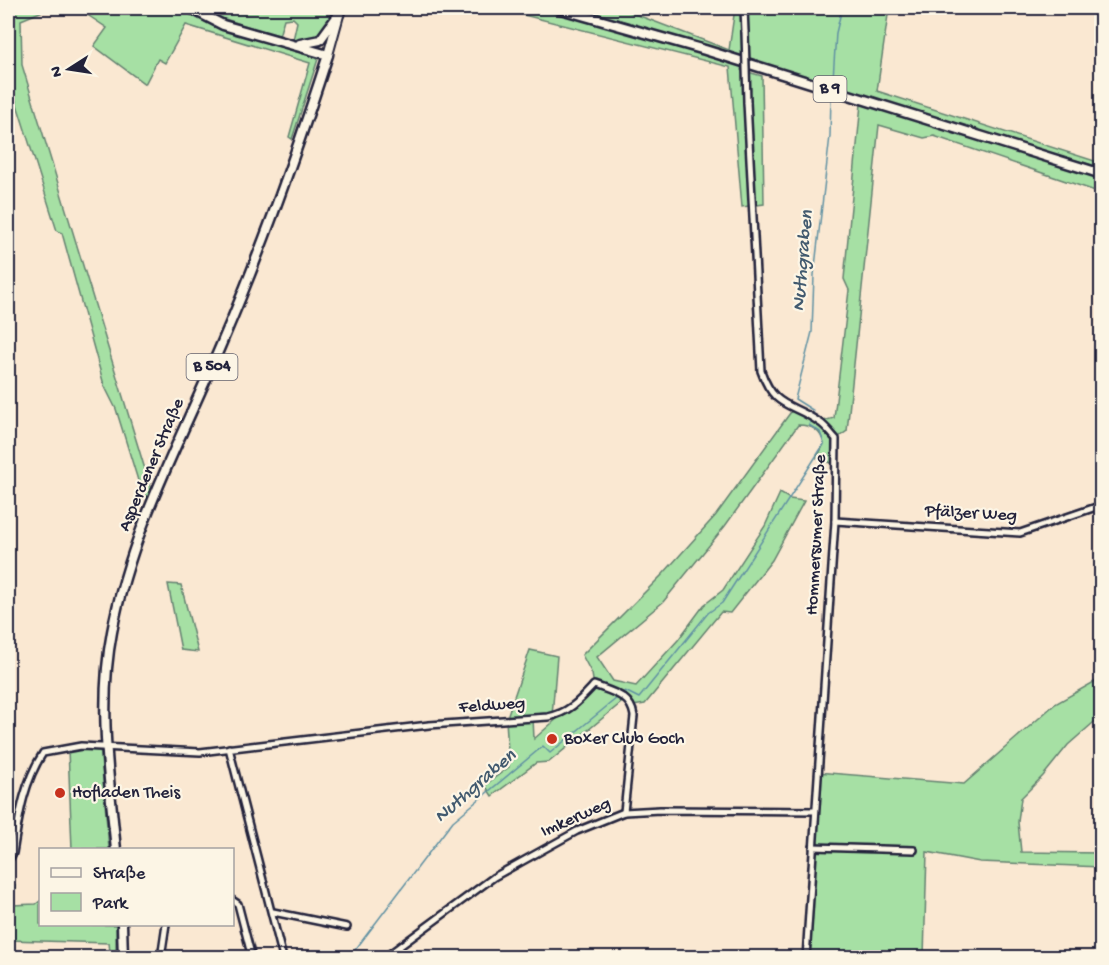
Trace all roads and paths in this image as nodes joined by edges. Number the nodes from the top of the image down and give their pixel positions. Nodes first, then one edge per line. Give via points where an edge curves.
1 (190, 8) edge
2 (557, 8) edge
3 (744, 8) edge
4 (340, 11) edge
5 (293, 45) junction
6 (328, 55) junction
7 (1101, 174) edge
8 (1101, 505) edge
9 (835, 521) junction
10 (107, 747) junction
11 (229, 748) junction
12 (814, 811) junction
13 (624, 812) junction
14 (813, 847) junction
15 (116, 848) edge
16 (914, 850) dead end
17 (8, 861) edge
18 (234, 901) edge
19 (273, 912) junction
20 (122, 926) edge
21 (166, 926) edge
22 (347, 927) dead end
23 (123, 957) edge
24 (161, 957) edge
25 (252, 957) edge
26 (284, 957) edge
27 (384, 957) edge
28 (806, 957) edge

1 - 5 main road via 223,25
2 - 7 main road, B 9 via 705,50
3 - 9 street, Hommersumer Straße, bridge via 761,372 767,389 778,400 820,422 836,439
4 - 5 main road via 320,40
4 - 6 main road, Asperdener Straße
5 - 6 main road
6 - 10 main road, Asperdener Straße / B 504 via 254,265 129,564 108,659
8 - 9 street, Pfälzer Weg via 1020,533
9 - 12 street, Hommersumer Straße
10 - 11 street, Feldweg via 177,753
10 - 15 main road, Asperdener Straße / B 504
10 - 17 street, Feldweg via 81,746 43,753 24,792 13,854
11 - 13 street, Feldweg via 429,725 548,717 575,705 594,685 625,697 633,706
11 - 19 street
12 - 13 street, Imkerweg
12 - 14 street, Hommersumer Straße
13 - 27 street, Imkerweg via 568,836 494,877
14 - 16 street
14 - 28 street, Hommersumer Straße
18 - 25 street
19 - 22 street
19 - 26 street
20 - 23 main road
21 - 24 street

